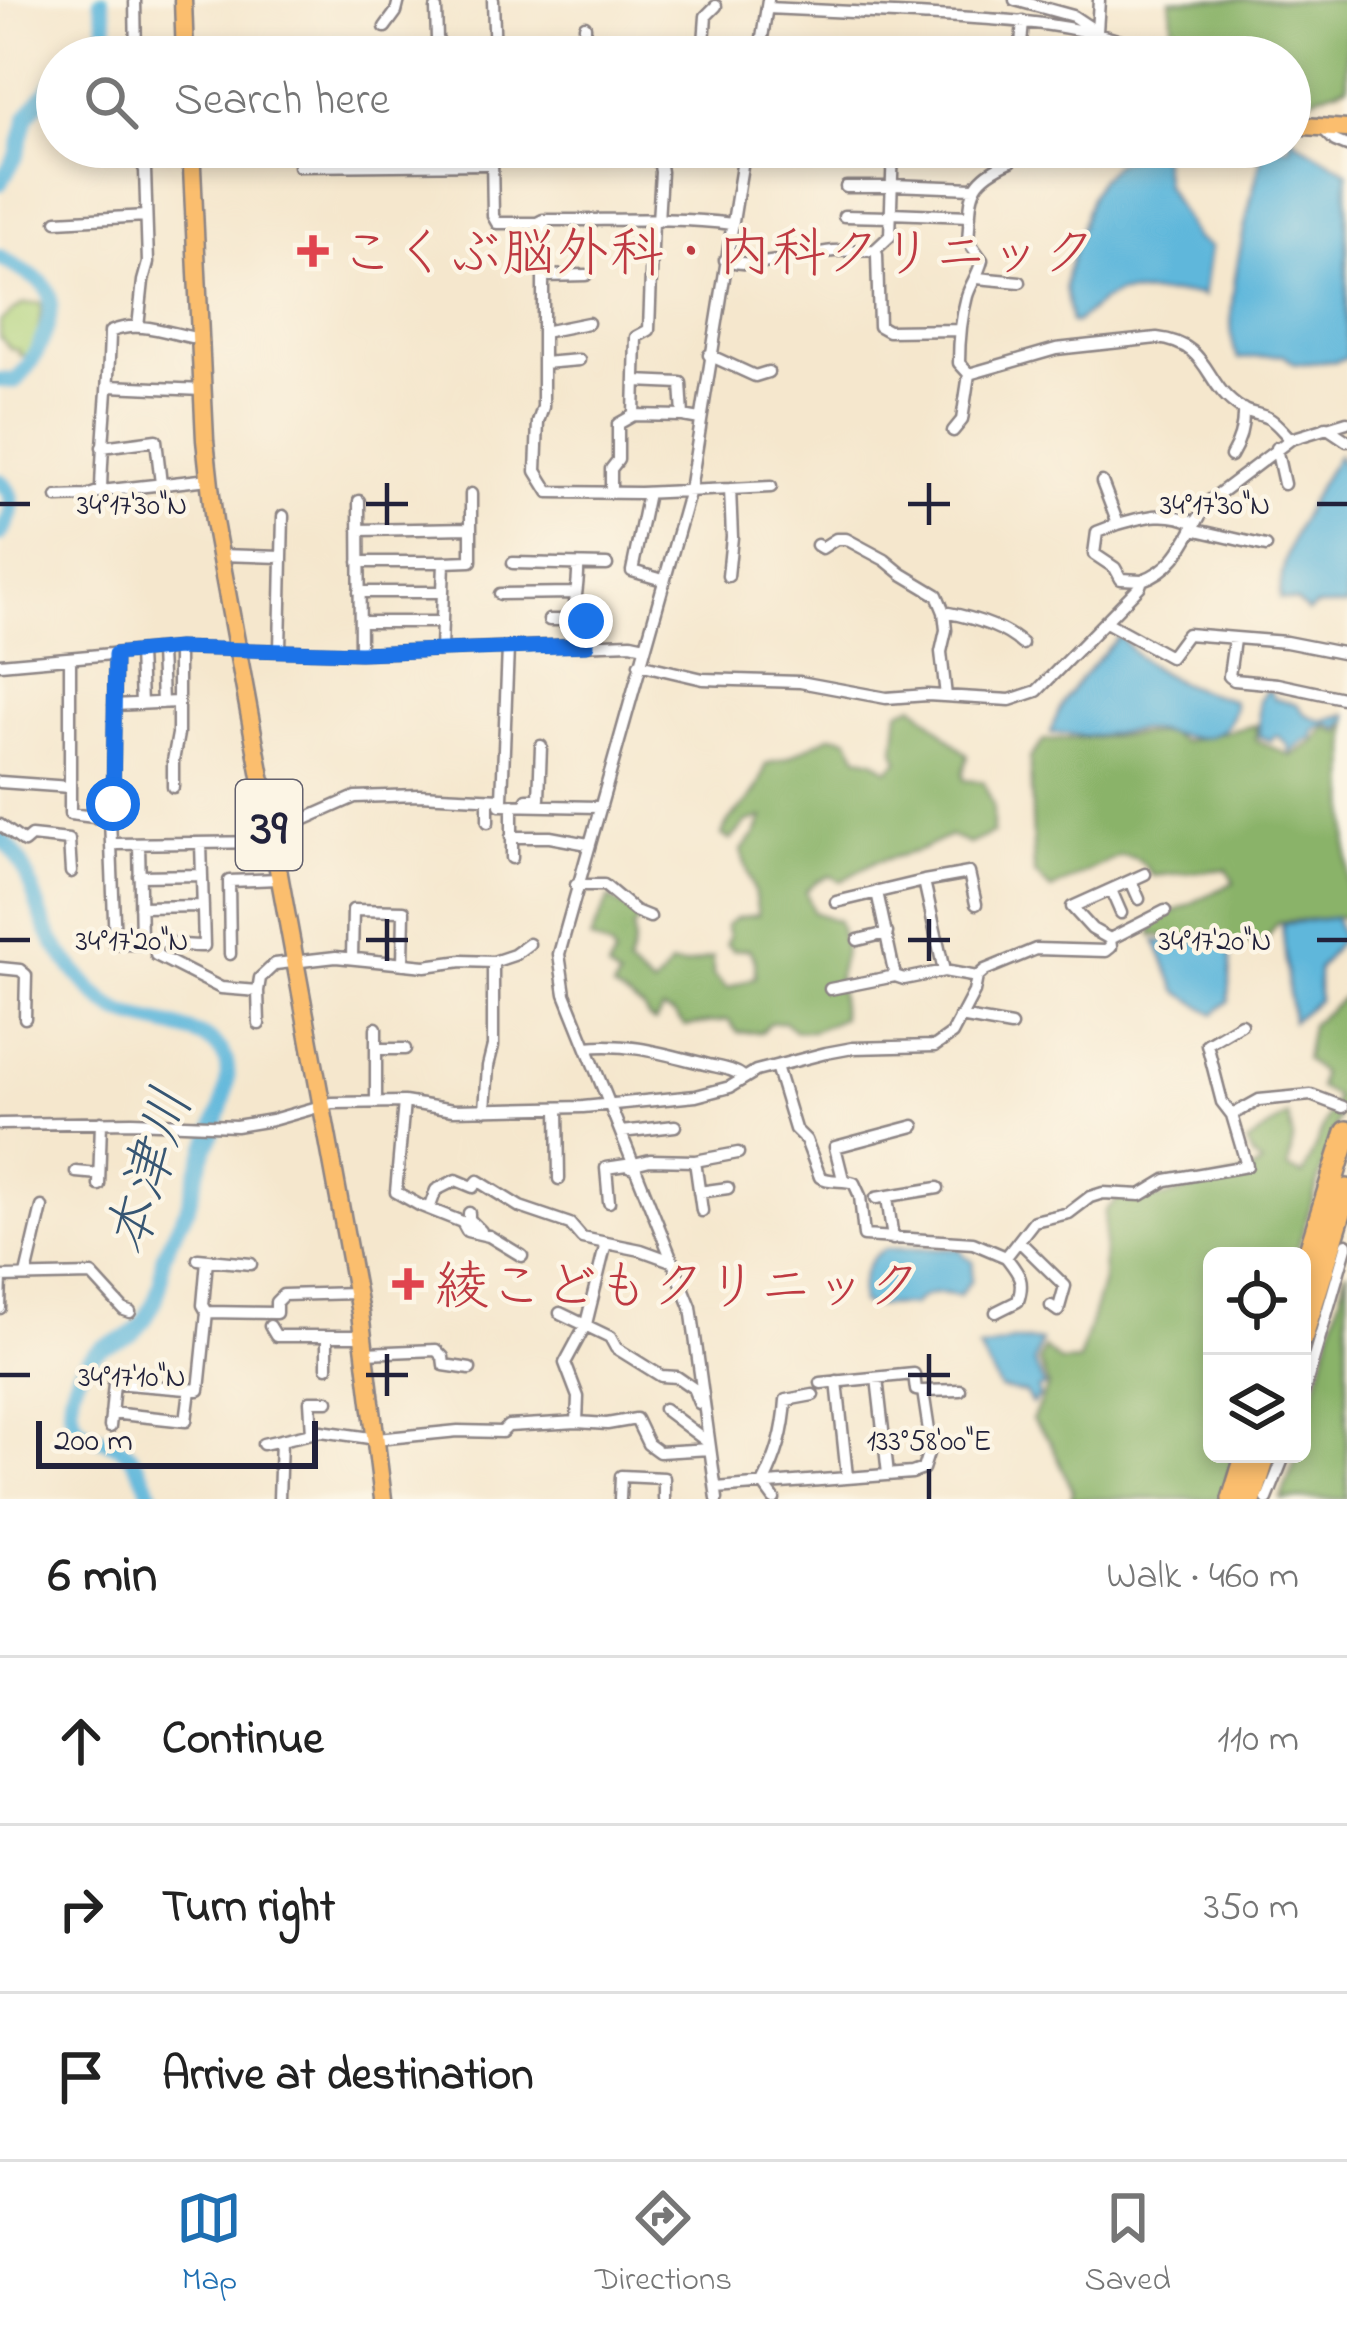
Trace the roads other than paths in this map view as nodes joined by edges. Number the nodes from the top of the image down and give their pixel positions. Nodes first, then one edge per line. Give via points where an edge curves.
1 (135, 0) edge
2 (183, 0) edge
3 (399, 0) edge
4 (493, 0) edge
5 (1015, 0) edge
6 (1099, 0) edge
7 (767, 4) edge
8 (716, 6) dead end
9 (436, 9) dead end
10 (1022, 21) junction
11 (585, 26) dead end
12 (385, 27) dead end
13 (1097, 32) junction
14 (136, 36) edge
15 (184, 36) edge
16 (435, 36) edge
17 (494, 36) edge
18 (585, 36) edge
19 (705, 36) edge
20 (762, 36) edge
21 (1021, 36) edge
22 (1110, 36) edge
23 (1311, 127) edge
24 (1322, 128) junction
25 (1347, 130) edge
26 (1347, 146) edge
27 (144, 168) edge
28 (192, 168) edge
29 (495, 168) edge
30 (660, 168) edge
31 (741, 168) edge
32 (892, 168) edge
33 (995, 168) edge
34 (891, 186) junction
35 (846, 187) dead end
36 (974, 188) junction
37 (890, 215) junction
38 (146, 216) junction
39 (844, 216) dead end
40 (970, 216) junction
41 (543, 220) junction
42 (57, 221) dead end
43 (656, 221) junction
44 (732, 224) junction
45 (874, 250) junction
46 (725, 260) junction
47 (586, 274) dead end
48 (543, 276) junction
49 (977, 278) junction
50 (1020, 282) dead end
51 (588, 323) dead end
52 (138, 326) junction
53 (959, 330) junction
54 (543, 332) junction
55 (200, 339) junction
56 (709, 355) junction
57 (579, 360) dead end
58 (543, 363) junction
59 (767, 371) dead end
60 (969, 374) junction
61 (635, 381) junction
62 (109, 386) junction
63 (202, 390) junction
64 (1243, 410) junction
65 (634, 415) junction
66 (683, 416) junction
67 (700, 419) junction
68 (1347, 422) edge
69 (1326, 427) junction
70 (953, 431) dead end
71 (1291, 440) junction
72 (1347, 441) edge
73 (102, 447) junction
74 (1276, 448) junction
75 (1231, 456) dead end
76 (209, 479) junction
77 (1102, 482) dead end
78 (161, 484) junction
79 (1284, 484) dead end
80 (771, 487) dead end
81 (730, 489) junction
82 (690, 490) junction
83 (101, 491) junction
84 (611, 493) junction
85 (647, 493) junction
86 (471, 494) dead end
87 (57, 496) dead end
88 (359, 501) dead end
89 (283, 516) dead end
90 (1118, 524) junction
91 (1193, 526) junction
92 (471, 528) junction
93 (359, 530) junction
94 (817, 545) dead end
95 (1266, 546) dead end
96 (219, 555) junction
97 (282, 557) junction
98 (359, 562) junction
99 (445, 562) junction
100 (513, 563) dead end
101 (533, 564) junction
102 (578, 565) junction
103 (607, 565) dead end
104 (728, 576) dead end
105 (663, 580) junction
106 (1142, 580) junction
107 (359, 592) junction
108 (442, 592) junction
109 (574, 593) junction
110 (500, 594) dead end
111 (533, 594) junction
112 (944, 612) junction
113 (550, 620) dead end
114 (574, 620) junction
115 (360, 622) junction
116 (442, 622) junction
117 (1106, 622) junction
118 (1234, 640) junction
119 (1022, 644) dead end
120 (587, 645) junction
121 (645, 646) junction
122 (178, 648) junction
123 (236, 648) junction
124 (508, 648) junction
125 (160, 650) junction
126 (280, 650) junction
127 (442, 650) junction
128 (139, 652) junction
129 (360, 653) junction
130 (115, 654) junction
131 (1347, 654) edge
132 (70, 658) junction
133 (0, 664) edge
134 (639, 664) junction
135 (946, 696) junction
136 (1347, 699) edge
137 (177, 702) junction
138 (162, 703) junction
139 (141, 704) junction
140 (114, 705) junction
141 (541, 746) dead end
142 (0, 782) edge
143 (70, 787) junction
144 (173, 788) dead end
145 (500, 801) junction
146 (113, 804) dead end
147 (598, 807) junction
148 (269, 821) junction
149 (488, 822) dead end
150 (0, 825) edge
151 (512, 836) junction
152 (272, 842) junction
153 (201, 843) junction
154 (116, 844) dead end
155 (139, 844) junction
156 (588, 844) junction
157 (512, 858) dead end
158 (985, 868) dead end
159 (71, 872) dead end
160 (969, 873) junction
161 (1145, 874) dead end
162 (202, 875) junction
163 (139, 876) junction
164 (279, 879) junction
165 (1131, 880) junction
166 (924, 881) junction
167 (576, 886) junction
168 (1111, 890) junction
169 (877, 892) junction
170 (1139, 899) dead end
171 (836, 902) dead end
172 (976, 904) dead end
173 (203, 906) junction
174 (140, 907) junction
175 (1165, 911) dead end
176 (1121, 913) dead end
177 (650, 916) dead end
178 (887, 933) junction
179 (1110, 939) junction
180 (858, 940) dead end
181 (530, 944) dead end
182 (230, 954) dead end
183 (352, 958) junction
184 (493, 962) junction
185 (296, 963) junction
186 (404, 964) junction
187 (0, 968) edge
188 (944, 971) junction
189 (895, 976) junction
190 (977, 977) junction
191 (830, 989) dead end
192 (257, 991) junction
193 (959, 1017) junction
194 (25, 1018) dead end
195 (259, 1024) dead end
196 (1241, 1024) dead end
197 (1011, 1026) dead end
198 (376, 1028) dead end
199 (586, 1048) junction
200 (376, 1049) junction
201 (405, 1049) dead end
202 (776, 1066) junction
203 (745, 1077) junction
204 (376, 1102) junction
205 (404, 1102) junction
206 (322, 1105) junction
207 (610, 1105) junction
208 (1343, 1107) dead end
209 (558, 1108) junction
210 (485, 1110) junction
211 (1232, 1114) junction
212 (101, 1122) junction
213 (0, 1124) edge
214 (675, 1126) dead end
215 (914, 1126) dead end
216 (621, 1132) junction
217 (1347, 1132) edge
218 (738, 1154) dead end
219 (695, 1160) junction
220 (635, 1167) junction
221 (76, 1172) dead end
222 (559, 1179) dead end
223 (843, 1179) junction
224 (728, 1188) dead end
225 (938, 1188) dead end
226 (1347, 1190) edge
227 (699, 1192) junction
228 (609, 1202) dead end
229 (42, 1208) dead end
230 (429, 1209) junction
231 (702, 1211) dead end
232 (469, 1213) dead end
233 (489, 1236) junction
234 (893, 1239) junction
235 (1019, 1241) junction
236 (606, 1243) junction
237 (1347, 1244) edge
238 (1311, 1247) edge
239 (522, 1256) dead end
240 (1006, 1257) junction
241 (674, 1262) junction
242 (251, 1264) dead end
243 (26, 1274) junction
244 (1, 1277) edge
245 (356, 1293) junction
246 (1051, 1306) dead end
247 (1311, 1307) edge
248 (0, 1308) edge
249 (130, 1312) dead end
250 (207, 1312) junction
251 (560, 1312) dead end
252 (996, 1312) dead end
253 (586, 1324) junction
254 (270, 1326) dead end
255 (327, 1336) junction
256 (364, 1345) junction
257 (327, 1367) dead end
258 (1311, 1367) edge
259 (470, 1369) dead end
260 (172, 1371) dead end
261 (877, 1378) junction
262 (837, 1381) junction
263 (821, 1383) dead end
264 (170, 1388) junction
265 (190, 1390) junction
266 (960, 1390) dead end
267 (923, 1391) junction
268 (813, 1395) dead end
269 (328, 1401) dead end
270 (664, 1408) dead end
271 (706, 1421) junction
272 (577, 1422) junction
273 (312, 1433) junction
274 (377, 1439) junction
275 (281, 1440) junction
276 (263, 1444) dead end
277 (710, 1446) junction
278 (1244, 1463) edge
279 (1262, 1463) edge
280 (1281, 1463) edge
281 (888, 1474) junction
282 (847, 1476) junction
283 (763, 1484) junction
284 (717, 1494) edge
285 (278, 1499) edge
286 (383, 1499) edge
287 (620, 1499) edge
288 (664, 1499) edge
289 (773, 1499) edge
290 (1233, 1499) edge
291 (1251, 1499) edge
292 (1267, 1499) edge

1 - 14 street
2 - 15 main road
3 - 12 street
4 - 17 street
5 - 13 street via 1073,16
6 - 13 street
7 - 10 street
7 - 20 street
8 - 19 street
9 - 16 street
10 - 13 street
10 - 21 street
11 - 18 street
13 - 22 street
23 - 24 main road
24 - 25 main road
24 - 26 street
27 - 38 street
28 - 55 main road, 39
29 - 41 street via 497,223
30 - 43 street
31 - 44 street
32 - 34 street
33 - 36 street
34 - 35 street
34 - 36 street
34 - 37 street
36 - 40 street
37 - 39 street
37 - 40 street
37 - 45 street via 890,236
38 - 42 street
38 - 52 street
40 - 49 street via 968,241 982,260
41 - 43 street
41 - 48 street
43 - 44 street
43 - 61 street via 649,330 636,337
44 - 46 street
45 - 46 street
45 - 53 street via 879,326
46 - 56 street
47 - 48 street
48 - 54 street
49 - 50 street
49 - 53 street
51 - 54 street
52 - 55 street
52 - 62 street via 110,332
53 - 60 street via 959,363
54 - 58 street
55 - 63 main road, 39
56 - 59 street via 755,376
56 - 67 street
57 - 58 street
58 - 84 street via 536,471 549,492
60 - 64 street via 1056,349 1169,339 1200,356
60 - 70 street
61 - 65 street
61 - 66 street via 681,383
62 - 63 street
62 - 73 street
63 - 76 main road, 39
64 - 71 street via 1268,418
64 - 75 street
65 - 66 street
65 - 84 street via 619,424
66 - 67 street
67 - 82 street
68 - 69 street
69 - 71 street
69 - 72 street
71 - 74 street
73 - 78 street via 156,440
73 - 83 street
74 - 79 street
74 - 91 street via 1216,494
76 - 78 street
76 - 96 main road, 39
77 - 90 street
78 - 83 street
80 - 81 street
81 - 82 street
81 - 104 street
82 - 85 street
82 - 105 street
83 - 87 street
84 - 85 street
85 - 105 street via 632,571
86 - 92 street
88 - 93 street
89 - 97 street
90 - 91 street via 1162,514
90 - 106 street via 1097,532 1094,554 1121,579
91 - 95 street
91 - 106 street via 1171,564
92 - 93 street
92 - 99 street via 471,561
93 - 98 street
94 - 112 street via 846,539 937,595
96 - 97 street
96 - 123 main road, 39
97 - 126 street
98 - 99 street
98 - 107 street
99 - 108 street
100 - 101 street
101 - 102 street
101 - 111 street
102 - 103 street
102 - 109 street
105 - 121 street
106 - 117 street
107 - 108 street
107 - 115 street
108 - 116 street
109 - 111 street
109 - 114 street
110 - 111 street
112 - 119 street via 1011,633
112 - 135 street
113 - 114 street
114 - 120 street via 586,621
115 - 116 street
115 - 129 street
116 - 127 street
117 - 118 street via 1170,657 1186,634
117 - 135 street via 1029,695
118 - 131 street
118 - 136 street via 1234,680
120 - 121 street
120 - 124 street
121 - 134 street
122 - 123 street
122 - 125 street
122 - 137 street
123 - 126 street
123 - 148 main road, 39
124 - 127 street
124 - 145 street
125 - 128 street
125 - 138 street
126 - 129 street
127 - 129 street
128 - 130 street
128 - 139 street
130 - 132 street
130 - 140 street
132 - 133 street
132 - 143 street
134 - 135 street via 703,679 800,682 886,698
134 - 147 street
137 - 138 street
137 - 144 street
138 - 139 street
139 - 140 street
140 - 146 street
141 - 145 street via 538,800
142 - 143 street
143 - 192 street via 70,814 110,819 115,944 156,944 156,956 221,988
145 - 147 street
145 - 148 street via 355,797 303,820
145 - 149 street
145 - 151 street
147 - 156 street
148 - 152 main road, 39
150 - 159 street via 24,842 69,840
151 - 156 street
151 - 157 street
152 - 153 street
152 - 164 main road, 39
153 - 155 street
153 - 162 street
154 - 155 street
155 - 163 street
156 - 167 street
158 - 160 street
160 - 166 street
160 - 172 street
161 - 165 street
162 - 163 street
162 - 173 street
163 - 174 street
164 - 182 street via 229,881
164 - 185 main road, 39
165 - 168 street
165 - 170 street
166 - 169 street
166 - 188 street
167 - 177 street via 604,884
167 - 199 street via 559,970
168 - 176 street
168 - 179 street via 1072,907
169 - 171 street
169 - 178 street
173 - 174 street
173 - 174 street via 204,946 140,939
175 - 179 street
178 - 180 street
178 - 189 street
179 - 190 street via 1106,951 1036,949
181 - 184 street
183 - 185 street
183 - 186 street
183 - 186 street via 353,910 404,911
184 - 186 street
184 - 210 street
185 - 192 street via 275,964
185 - 206 main road, 39
187 - 194 street via 26,974
188 - 189 street
188 - 190 street
189 - 191 street
190 - 193 street
192 - 195 street
193 - 197 street
193 - 202 street via 935,1046 853,1048
196 - 211 street via 1208,1044
198 - 200 street
199 - 203 street via 671,1053
199 - 207 street
200 - 201 street
200 - 204 street
202 - 203 street
202 - 223 street via 820,1178
203 - 207 street via 717,1092
204 - 205 street
204 - 206 street
205 - 210 street
205 - 230 street via 396,1192
206 - 212 street via 227,1126
206 - 245 main road, 39
207 - 209 street
207 - 216 street
208 - 211 street via 1312,1095 1259,1100
209 - 210 street
209 - 222 street
211 - 235 street via 1247,1166 1166,1180 1141,1195 1102,1193 1034,1221
212 - 213 street
212 - 221 street via 99,1179
214 - 216 street
215 - 223 street via 835,1147
216 - 220 street
217 - 238 highway
218 - 219 street
219 - 220 street
219 - 227 street
220 - 228 street via 606,1168
220 - 241 street
223 - 234 street via 860,1196 864,1236
224 - 227 street
225 - 234 street via 882,1197
226 - 247 highway
227 - 231 street
229 - 243 street
230 - 233 street
230 - 236 street via 436,1190 478,1181 570,1224 581,1238
232 - 233 street
233 - 239 street
234 - 240 street via 974,1243
235 - 240 street
235 - 246 street via 1065,1286 1058,1311
236 - 241 street
236 - 253 street
237 - 258 street
240 - 252 street via 1022,1287 1018,1300
241 - 271 street via 694,1320
242 - 250 street via 203,1260
243 - 244 street
243 - 249 street via 92,1275
244 - 248 street
245 - 250 street via 284,1295 276,1313
245 - 256 main road, 39
250 - 265 street via 199,1390
251 - 253 street
253 - 271 street via 693,1388
253 - 272 street via 565,1364 578,1397
254 - 255 street via 276,1336
255 - 256 street
255 - 257 street
256 - 259 street via 436,1350 444,1366
256 - 274 main road, 39
260 - 264 street
261 - 262 street
261 - 267 street via 914,1374
261 - 281 street
262 - 263 street
262 - 282 street
264 - 265 street
264 - 265 street via 114,1383 111,1420 186,1421
266 - 267 street
267 - 281 street via 931,1444 923,1469
268 - 283 street via 786,1400 781,1444
269 - 273 street via 310,1401
270 - 277 street
271 - 277 street
272 - 274 street
272 - 277 street via 635,1419 659,1452
273 - 274 street
273 - 275 street
274 - 286 main road, 39
275 - 276 street
275 - 285 street
277 - 284 street
278 - 290 highway
279 - 291 highway
280 - 292 street
281 - 282 street
282 - 283 street
283 - 284 street
283 - 289 street
287 - 288 street via 621,1476 664,1478

